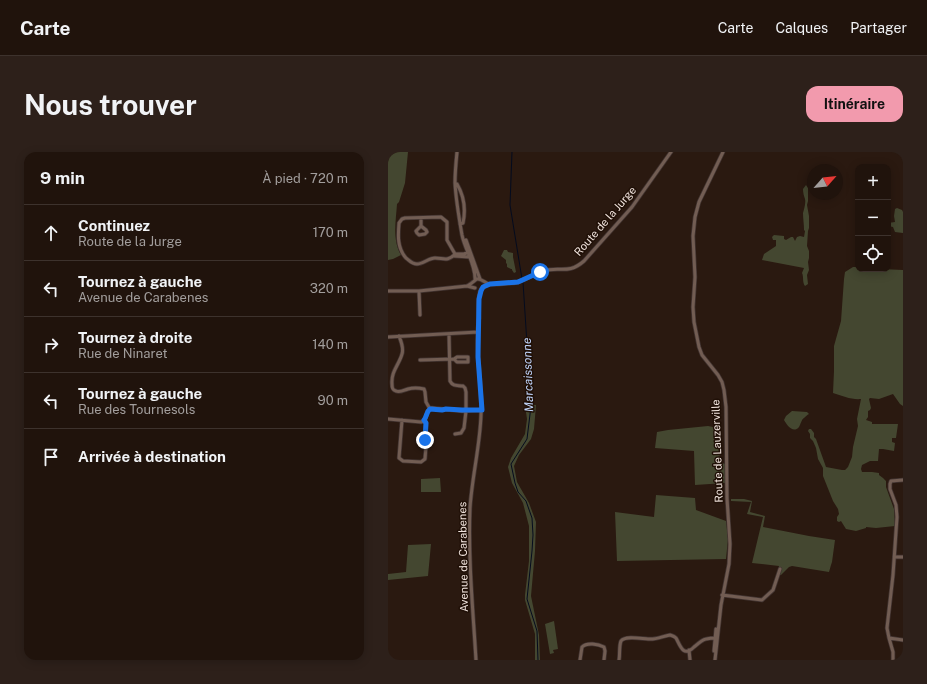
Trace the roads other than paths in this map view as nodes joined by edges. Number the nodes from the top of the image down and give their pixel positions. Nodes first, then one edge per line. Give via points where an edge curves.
1 (457, 152) edge
2 (671, 152) edge
3 (723, 152) edge
4 (455, 184) junction
5 (421, 218) junction
6 (460, 224) junction
7 (421, 226) dead end
8 (454, 255) junction
9 (469, 255) junction
10 (481, 280) junction
11 (474, 282) junction
12 (490, 284) junction
13 (467, 286) junction
14 (482, 288) junction
15 (475, 289) junction
16 (388, 291) edge
17 (419, 291) junction
18 (479, 299) junction
19 (420, 315) dead end
20 (479, 318) junction
21 (478, 332) junction
22 (449, 334) junction
23 (388, 336) edge
24 (399, 336) junction
25 (478, 357) junction
26 (420, 360) dead end
27 (449, 360) junction
28 (454, 360) dead end
29 (430, 409) junction
30 (466, 410) junction
31 (482, 410) junction
32 (388, 419) edge
33 (402, 420) junction
34 (424, 420) junction
35 (455, 434) dead end
36 (903, 480) edge
37 (895, 557) junction
38 (903, 557) edge
39 (780, 569) dead end
40 (722, 595) junction
41 (889, 638) junction
42 (715, 640) junction
43 (903, 640) edge
44 (690, 650) junction
45 (476, 660) edge
46 (580, 660) edge
47 (604, 660) edge
48 (619, 660) edge
49 (690, 660) edge
50 (714, 660) edge
51 (893, 660) edge

1 - 4 street
2 - 12 street, Route de la Jurge via 632,206 580,264 568,270 543,271 520,282
3 - 40 street, Route de Lauzerville via 699,202 693,236 696,276 693,311 696,334 702,355 722,382 726,412 730,544 729,564
4 - 6 street
4 - 6 street via 459,188 464,205 464,217
5 - 7 street
5 - 8 street via 441,217 447,222 448,240
5 - 8 street via 405,218 398,223 400,248 411,263 418,264 434,258 448,259
6 - 9 street
8 - 9 street
9 - 10 street
9 - 11 street
10 - 11 street
10 - 12 street, Route de la Jurge
10 - 14 street via 484,283
11 - 13 street
11 - 15 street
12 - 14 street, Route de la Jurge
13 - 15 street
13 - 17 street
14 - 15 street
14 - 18 street, Avenue de Carabenes
15 - 18 street, Avenue de Carabenes
16 - 17 street
17 - 19 street
18 - 20 street, Avenue de Carabenes
20 - 21 street, Avenue de Carabenes
20 - 25 street, Avenue de Carabenes
21 - 22 street
21 - 25 street, Avenue de Carabenes
22 - 24 street
22 - 27 street
23 - 24 street
24 - 29 street via 403,353 392,378 393,389 397,392 421,388 425,392
25 - 31 street, Avenue de Carabenes
26 - 27 street
27 - 28 street
27 - 30 street via 450,383 465,388
29 - 30 street
29 - 34 street
30 - 31 street
30 - 35 street via 463,430
31 - 45 street, Avenue de Carabenes via 470,519
32 - 33 street
33 - 34 street
33 - 34 street via 399,458 403,461 421,462 425,459 426,446
36 - 37 street via 890,484 897,517
37 - 38 street
37 - 41 street via 887,628
39 - 40 street via 773,590 762,600
40 - 42 street, Route de Lauzerville
41 - 43 street
41 - 51 street
42 - 44 street via 706,639
42 - 50 street, Route de Lauzerville
44 - 48 street via 682,649 670,635 650,639 625,638 621,642
44 - 49 street
46 - 47 street via 582,647 587,644 603,646

